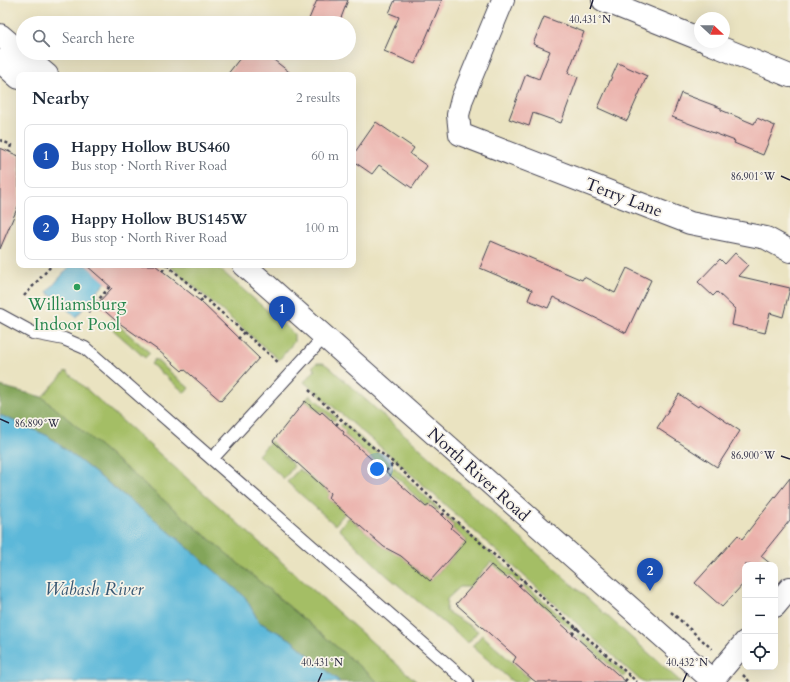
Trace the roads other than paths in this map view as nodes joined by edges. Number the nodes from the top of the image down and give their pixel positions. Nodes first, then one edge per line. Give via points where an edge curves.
1 (503, 0) edge
2 (603, 0) edge
3 (0, 35) edge
4 (694, 37) edge
5 (722, 48) edge
6 (16, 49) edge
7 (29, 60) edge
8 (0, 61) edge
9 (43, 72) edge
10 (16, 75) edge
11 (790, 76) edge
12 (790, 251) edge
13 (247, 268) edge
14 (0, 315) edge
15 (324, 337) junction
16 (212, 459) junction
17 (790, 588) edge
18 (778, 602) edge
19 (742, 646) edge
20 (468, 682) edge
21 (712, 682) edge

1 - 12 street, Terry Lane via 462,99 458,115 460,134 690,223 766,238
2 - 4 street
3 - 6 street
5 - 11 street
7 - 9 street
8 - 10 street
13 - 15 street, North River Road
14 - 16 lane via 33,333 64,339 85,348
15 - 16 lane
15 - 21 street, North River Road
16 - 20 lane
17 - 18 street
19 - 21 street

